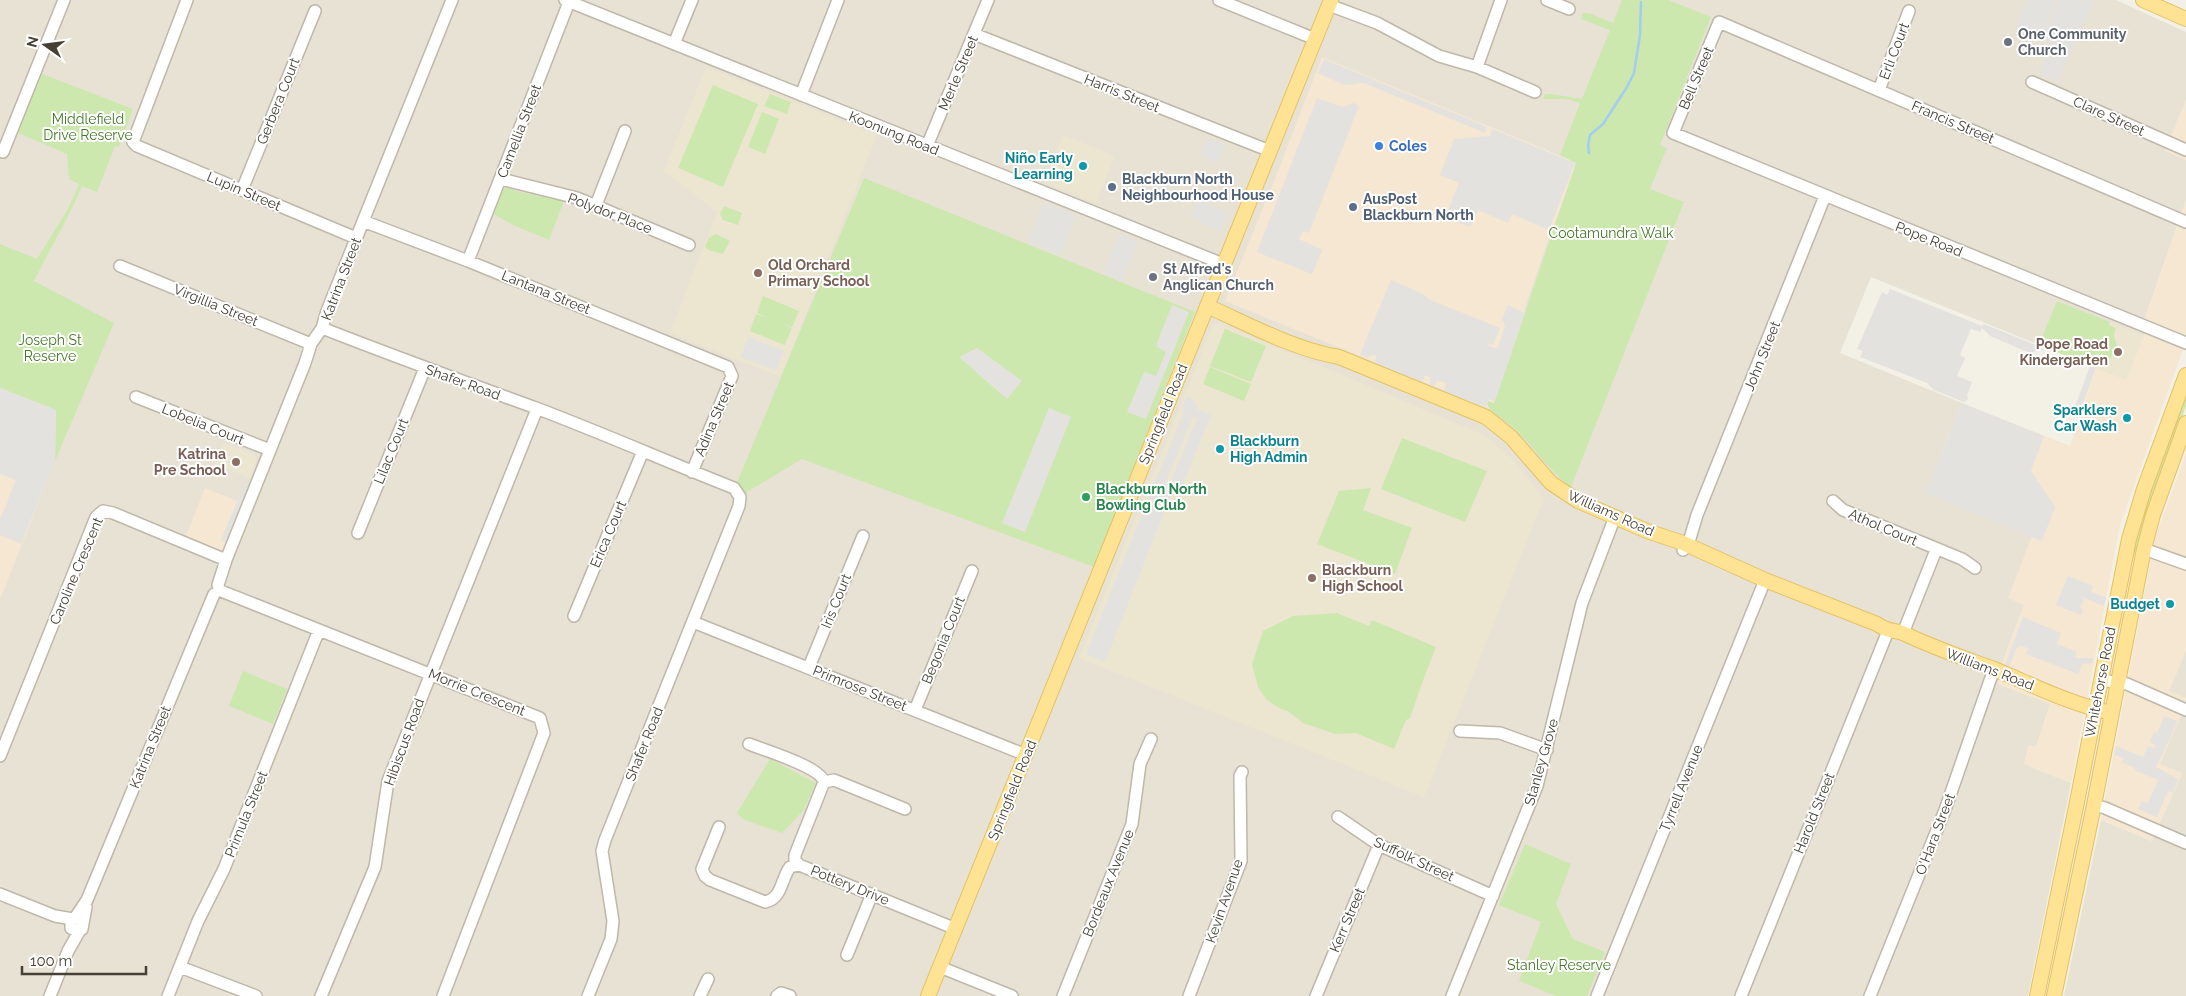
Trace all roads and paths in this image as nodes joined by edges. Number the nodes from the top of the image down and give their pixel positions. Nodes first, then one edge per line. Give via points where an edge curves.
1 (64, 0) edge
2 (187, 0) edge
3 (452, 0) edge
4 (692, 0) edge
5 (838, 0) edge
6 (988, 0) edge
7 (1219, 0) edge
8 (1501, 0) edge
9 (1547, 0) edge
10 (2143, 0) edge
11 (567, 1) edge
12 (1330, 3) edge
13 (1569, 9) dead end
14 (315, 11) dead end
15 (1910, 11) dead end
16 (2186, 20) edge
17 (1719, 22) joint
18 (974, 34) junction
19 (1315, 38) junction
20 (674, 44) junction
21 (1477, 67) junction
22 (2032, 82) dead end
23 (1879, 90) junction
24 (1535, 92) dead end
25 (801, 94) junction
26 (625, 131) dead end
27 (1673, 133) joint
28 (927, 146) junction
29 (2186, 150) edge
30 (1270, 151) junction
31 (3, 152) dead end
32 (501, 179) junction
33 (242, 190) junction
34 (1825, 196) junction
35 (596, 205) junction
36 (363, 221) junction
37 (2186, 222) edge
38 (356, 238) junction
39 (689, 245) dead end
40 (468, 261) junction
41 (1223, 264) junction
42 (120, 266) dead end
43 (1207, 306) junction
44 (322, 328) junction
45 (2186, 343) edge
46 (311, 344) junction
47 (728, 367) joint
48 (424, 368) junction
49 (2186, 375) edge
50 (136, 397) dead end
51 (537, 409) junction
52 (2186, 424) edge
53 (270, 450) junction
54 (643, 451) junction
55 (692, 472) junction
56 (1833, 501) dead end
57 (1614, 519) junction
58 (358, 533) dead end
59 (863, 536) dead end
60 (1689, 549) junction
61 (2144, 549) junction
62 (1936, 550) junction
63 (226, 560) junction
64 (2186, 564) edge
65 (1975, 568) dead end
66 (972, 571) dead end
67 (1765, 580) junction
68 (218, 590) junction
69 (574, 616) dead end
70 (693, 622) junction
71 (319, 630) junction
72 (1888, 631) junction
73 (1903, 633) junction
74 (810, 667) junction
75 (1994, 669) junction
76 (430, 673) junction
77 (2101, 680) junction
78 (2117, 682) junction
79 (2096, 709) junction
80 (915, 710) junction
81 (2186, 710) edge
82 (2111, 713) junction
83 (1460, 732) dead end
84 (1151, 739) dead end
85 (749, 744) dead end
86 (1547, 750) junction
87 (1026, 755) junction
88 (0, 756) edge
89 (1242, 772) dead end
90 (824, 782) junction
91 (2094, 805) junction
92 (905, 809) dead end
93 (1338, 817) dead end
94 (719, 827) dead end
95 (2186, 843) edge
96 (1379, 845) junction
97 (799, 865) junction
98 (0, 894) edge
99 (872, 894) junction
100 (1493, 896) junction
101 (76, 924) junction
102 (956, 929) junction
103 (846, 955) dead end
104 (180, 966) junction
105 (940, 967) junction
106 (708, 979) dead end
107 (50, 996) edge
108 (168, 996) edge
109 (256, 996) edge
110 (321, 996) edge
111 (443, 996) edge
112 (588, 996) edge
113 (700, 996) edge
114 (777, 996) edge
115 (790, 996) edge
116 (928, 996) edge
117 (1012, 996) edge
118 (1063, 996) edge
119 (1189, 996) edge
120 (1316, 996) edge
121 (1452, 996) edge
122 (1597, 996) edge
123 (1741, 996) edge
124 (1870, 996) edge
125 (2037, 996) edge
126 (2054, 996) edge

1 - 31 street
2 - 33 street, Lupin Street via 133,142
3 - 36 street, Katrina Street
4 - 20 street
5 - 25 street
6 - 18 street, Merle Street
7 - 19 street
8 - 21 street
9 - 13 street
10 - 16 main road
11 - 20 street, Koonung Road
11 - 32 street, Camellia Street
12 - 19 main road, Springfield Road
12 - 21 street via 1377,23 1439,56
14 - 33 street, Gerbera Court
15 - 23 street, Erli Court
17 - 23 street, Francis Street
17 - 27 street, Bell Street
18 - 28 street, Merle Street
18 - 30 street, Harris Street
19 - 30 main road, Springfield Road
20 - 25 street, Koonung Road
21 - 24 street
22 - 29 street, Clare Street
23 - 37 street, Francis Street
25 - 28 street, Koonung Road
26 - 35 street
27 - 34 street, Pope Road
28 - 41 street, Koonung Road
30 - 41 main road, Springfield Road
32 - 35 street, Polydor Place
32 - 40 street, Camellia Street
33 - 38 street, Lupin Street
34 - 45 street, Pope Road
34 - 60 street, John Street via 1698,515
35 - 39 street, Polydor Place
36 - 38 street, Katrina Street
36 - 40 street, Lantana Street
38 - 44 street, Katrina Street
40 - 47 street, Lantana Street
41 - 43 main road, Springfield Road
42 - 46 street, Virgillia Street
43 - 57 main road, Williams Road via 1317,353 1339,357 1357,370 1466,418 1496,435 1518,454 1538,481 1564,497
43 - 87 main road, Springfield Road
44 - 46 street, Katrina Street
44 - 48 street, Shafer Road
46 - 53 street, Katrina Street
47 - 55 street, Adina Street via 732,376
48 - 51 street, Shafer Road
48 - 58 street, Lilac Court
49 - 77 main road, Whitehorse Road via 2131,531
50 - 53 street, Lobelia Court
51 - 54 street, Shafer Road
51 - 76 street, Hibiscus Road
52 - 61 main road, Whitehorse Road
53 - 63 street, Katrina Street
54 - 55 street, Shafer Road
54 - 69 street, Erica Court
55 - 70 street, Shafer Road via 746,495
56 - 62 street, Athol Court via 1843,510
57 - 60 main road, Williams Road
57 - 86 street, Stanley Grove via 1582,602
59 - 74 street, Iris Court
60 - 67 main road, Williams Road via 1724,566 1732,566
61 - 64 street
61 - 78 main road, Whitehorse Road
62 - 65 street, Athol Court via 1962,559
62 - 73 street
63 - 68 street, Katrina Street
63 - 88 street, Caroline Crescent via 113,513 103,511 96,517
66 - 80 street, Begonia Court
67 - 72 main road, Williams Road
67 - 122 street, Tyrrell Avenue
68 - 71 street, Morrie Crescent
68 - 101 street, Katrina Street
70 - 74 street, Primrose Street
70 - 112 street, Shafer Road via 605,840 602,851 614,921 611,938
71 - 76 street, Morrie Crescent
71 - 104 street, Primula Street via 224,869
72 - 73 main road, Williams Road
72 - 123 street, Harold Street
73 - 75 main road, Williams Road
74 - 80 street, Primrose Street
75 - 79 main road, Williams Road
75 - 124 street, O'Hara Street via 1942,817
76 - 110 street, Hibiscus Road via 388,781 376,867
76 - 111 street, Morrie Crescent via 540,718 544,733
77 - 78 street
77 - 79 main road, Whitehorse Road
78 - 81 street
78 - 82 main road, Whitehorse Road
79 - 82 main road, Williams Road
79 - 125 main road, Whitehorse Road
80 - 87 street, Primrose Street
82 - 91 main road, Whitehorse Road
83 - 86 street via 1500,733
84 - 118 street, Bordeaux Avenue via 1140,764 1132,824
85 - 90 street via 819,774
86 - 100 street, Stanley Grove via 1537,786
87 - 102 main road, Springfield Road
89 - 119 street, Kevin Avenue via 1241,861
90 - 92 street via 834,780
90 - 97 street, Pottery Drive via 795,855
91 - 95 street
91 - 126 main road, Whitehorse Road
93 - 96 street, Suffolk Street
94 - 97 street via 702,869 710,880 765,902 772,901 790,867
96 - 100 street, Suffolk Street
96 - 120 street, Kerr Street
97 - 99 street, Pottery Drive
98 - 101 street
99 - 102 street, Pottery Drive
99 - 103 street
100 - 121 street, Stanley Grove
101 - 107 street, Katrina Street
102 - 105 main road, Springfield Road
104 - 108 street, Primula Street
104 - 109 street
105 - 116 main road, Springfield Road
105 - 117 street
106 - 113 street
114 - 115 street via 781,993

